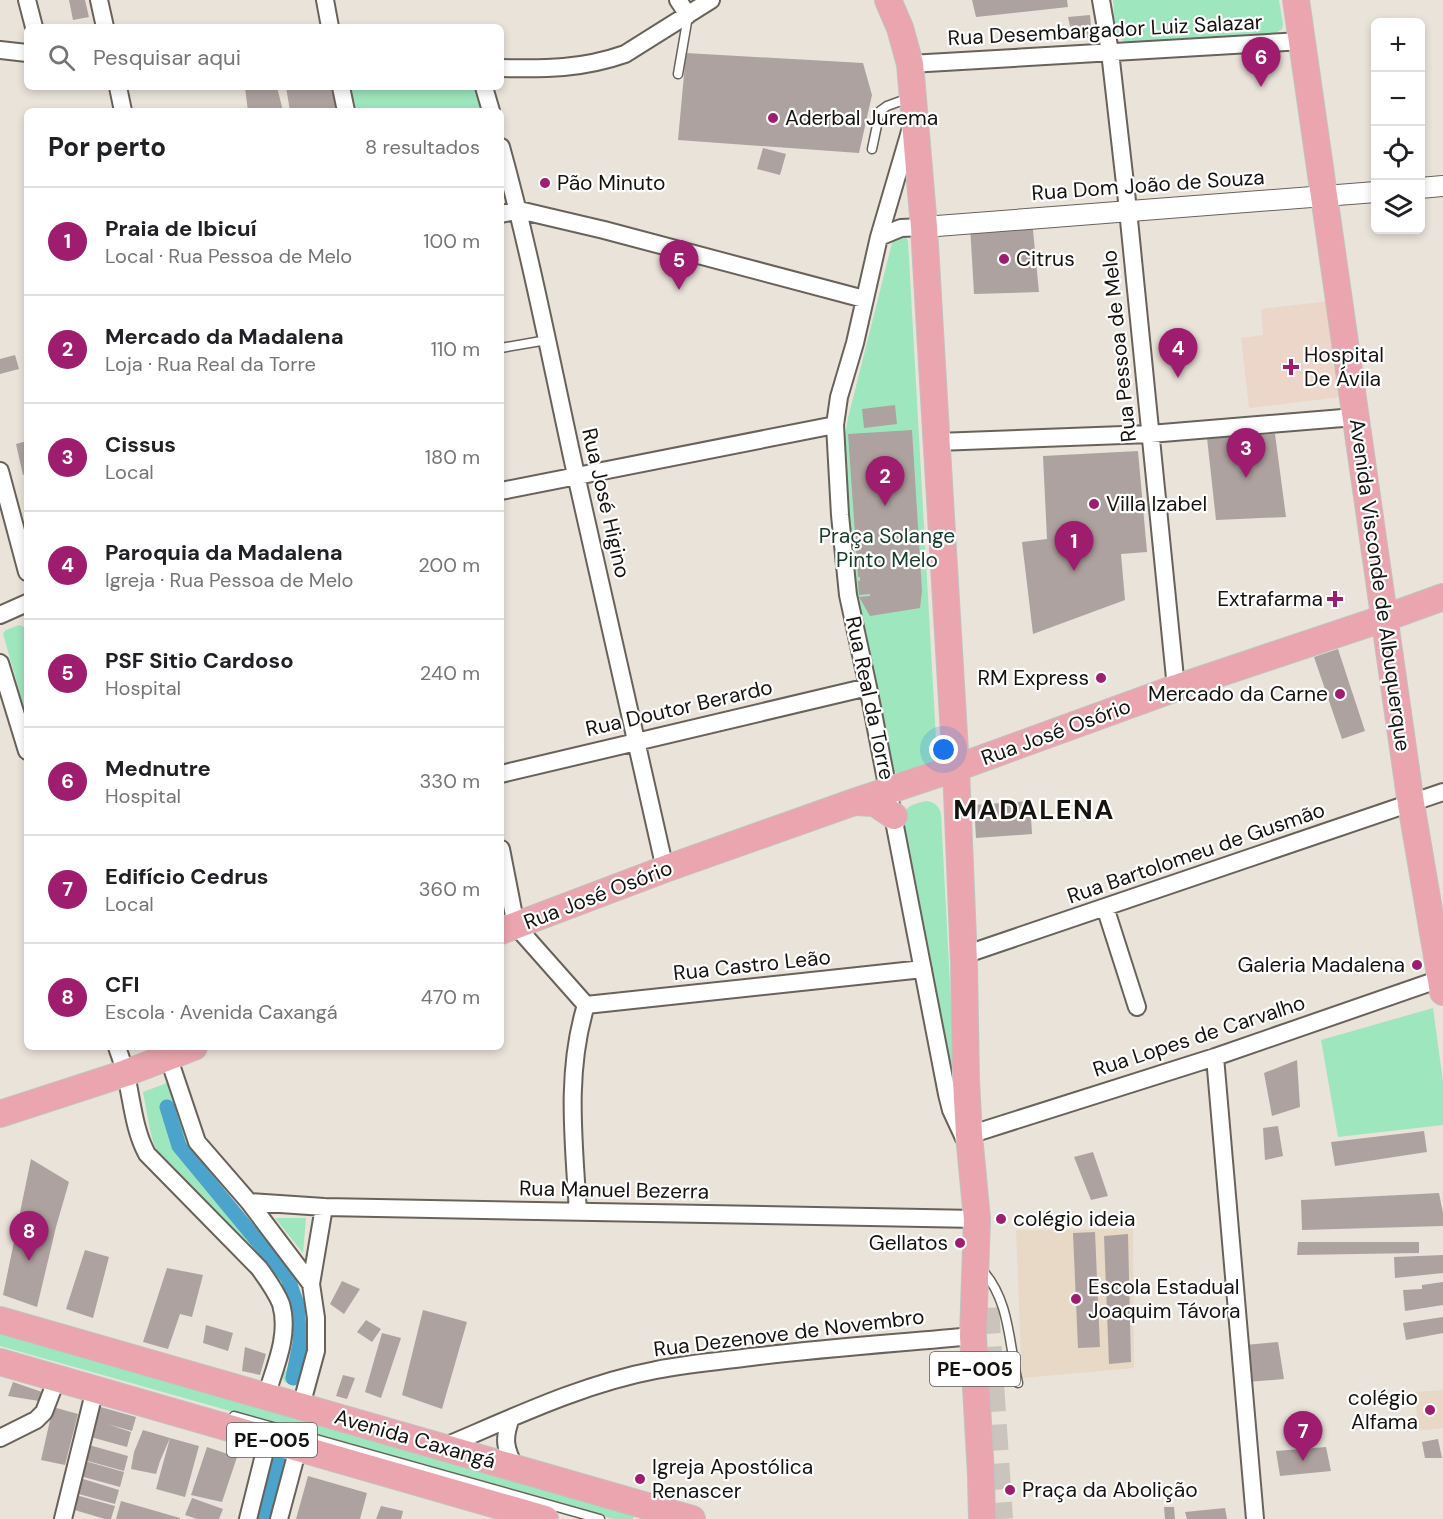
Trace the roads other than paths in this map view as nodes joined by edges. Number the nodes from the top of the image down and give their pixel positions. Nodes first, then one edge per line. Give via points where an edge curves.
1 (27, 0) edge
2 (99, 0) edge
3 (325, 0) edge
4 (678, 0) edge
5 (711, 0) edge
6 (888, 0) edge
7 (1101, 0) edge
8 (1296, 0) edge
9 (688, 15) junction
10 (33, 24) edge
11 (104, 24) edge
12 (329, 24) edge
13 (1302, 41) junction
14 (0, 51) edge
15 (24, 52) edge
16 (1110, 52) junction
17 (910, 64) junction
18 (504, 68) edge
19 (678, 74) dead end
20 (119, 90) edge
21 (342, 90) edge
22 (485, 90) edge
23 (913, 107) junction
24 (122, 108) edge
25 (345, 108) edge
26 (490, 108) edge
27 (872, 149) dead end
28 (504, 158) edge
29 (1443, 186) edge
30 (1425, 188) edge
31 (1371, 192) edge
32 (1325, 196) junction
33 (519, 210) junction
34 (1128, 210) junction
35 (504, 213) edge
36 (924, 227) junction
37 (879, 237) junction
38 (864, 299) junction
39 (547, 340) junction
40 (504, 347) edge
41 (1355, 417) junction
42 (835, 425) junction
43 (1150, 434) junction
44 (937, 442) junction
45 (0, 471) edge
46 (576, 476) junction
47 (504, 490) edge
48 (24, 561) edge
49 (1443, 597) edge
50 (24, 604) edge
51 (0, 615) edge
52 (1385, 618) junction
53 (1341, 633) junction
54 (1391, 657) junction
55 (0, 663) edge
56 (868, 687) junction
57 (1176, 688) junction
58 (24, 741) edge
59 (637, 741) junction
60 (956, 768) junction
61 (504, 773) edge
62 (889, 790) junction
63 (1443, 792) edge
64 (854, 802) junction
65 (1411, 804) junction
66 (894, 816) junction
67 (665, 869) junction
68 (1105, 907) junction
69 (504, 910) edge
70 (505, 930) edge
71 (964, 955) junction
72 (923, 969) junction
73 (1442, 982) edge
74 (586, 1005) junction
75 (1137, 1007) dead end
76 (118, 1050) edge
77 (167, 1052) edge
78 (1215, 1057) junction
79 (126, 1074) junction
80 (0, 1114) edge
81 (970, 1145) junction
82 (249, 1202) junction
83 (324, 1207) junction
84 (578, 1212) junction
85 (977, 1219) junction
86 (982, 1270) junction
87 (311, 1284) junction
88 (986, 1308) tunnel mouth
89 (0, 1320) edge
90 (0, 1329) edge
91 (973, 1336) junction
92 (0, 1362) edge
93 (57, 1378) junction
94 (1017, 1383) dead end
95 (95, 1389) junction
96 (266, 1396) junction
97 (301, 1406) junction
98 (231, 1415) dead end
99 (511, 1418) junction
100 (0, 1438) edge
101 (268, 1439) junction
102 (298, 1448) junction
103 (448, 1454) junction
104 (515, 1468) junction
105 (482, 1510) edge
106 (63, 1519) edge
107 (248, 1519) edge
108 (279, 1519) edge
109 (545, 1519) edge
110 (600, 1519) edge
111 (692, 1519) edge
112 (982, 1519) edge
113 (1255, 1519) edge

1 - 10 street
2 - 11 street
3 - 12 street
4 - 9 street
5 - 9 street
6 - 17 main road, Rua Real da Torre
7 - 16 street, Rua Pessoa de Melo
8 - 13 main road, Avenida Visconde de Albuquerque
9 - 18 street via 625,54 595,64
9 - 19 lane
13 - 16 street, Rua Desembargador Luiz Salazar
13 - 32 main road, Avenida Visconde de Albuquerque
14 - 15 street
16 - 17 street, Rua Desembargador Luiz Salazar
16 - 34 street, Rua Pessoa de Melo
17 - 23 main road, Rua Real da Torre
20 - 24 street
21 - 25 street
22 - 26 street
23 - 27 lane via 887,106 880,111
23 - 36 main road, Rua Real da Torre
23 - 37 street, Rua Real da Torre
28 - 33 street, Rua José Higino
29 - 30 street
31 - 32 street, Rua Dom João de Souza
32 - 34 street, Rua Dom João de Souza
32 - 41 main road, Avenida Visconde de Albuquerque
33 - 35 street
33 - 38 street
33 - 39 street, Rua José Higino
34 - 36 street, Rua Dom João de Souza
34 - 43 street, Rua Pessoa de Melo
36 - 37 street via 902,228
36 - 44 main road, Rua Real da Torre
37 - 38 street, Rua Real da Torre
38 - 42 street, Rua Real da Torre
39 - 40 lane
39 - 46 street, Rua José Higino
41 - 43 street
41 - 52 main road, Avenida Visconde de Albuquerque
42 - 46 street
42 - 56 street, Rua Real da Torre via 848,595
43 - 44 street
43 - 57 street, Rua Pessoa de Melo
44 - 60 main road, Rua Real da Torre
45 - 48 street
46 - 47 street
46 - 59 street, Rua José Higino
49 - 52 main road, Rua José Osório
50 - 51 street
52 - 53 main road, Rua José Osório
52 - 54 main road, Avenida Visconde de Albuquerque
53 - 54 main road via 1369,640
53 - 57 main road, Rua José Osório
54 - 65 main road, Avenida Visconde de Albuquerque
55 - 58 street
56 - 59 street, Rua Doutor Berardo
56 - 62 street, Rua Real da Torre
57 - 60 main road, Rua José Osório
59 - 61 street, Rua Doutor Berardo
59 - 67 street, Rua José Higino
60 - 62 main road, Rua José Osório
60 - 71 main road, Rua Real da Torre
62 - 64 main road, Rua José Osório
62 - 66 street, Rua Real da Torre
63 - 65 street, Rua Bartolomeu de Gusmão
64 - 66 main road via 875,804
64 - 67 main road, Rua José Osório
65 - 68 street, Rua Bartolomeu de Gusmão
65 - 73 main road, Avenida Visconde de Albuquerque
66 - 72 street, Rua Real da Torre
67 - 70 main road, Rua José Osório
68 - 71 street, Rua Bartolomeu de Gusmão
68 - 75 street
69 - 70 street
70 - 74 street
71 - 81 main road, Rua Real da Torre
72 - 74 street, Rua Castro Leão
72 - 81 street, Rua Real da Torre via 951,1110
73 - 78 street, Rua Lopes de Carvalho
74 - 84 street via 573,1067
76 - 79 street
77 - 79 main road
77 - 82 street via 197,1142
78 - 81 street, Rua Lopes de Carvalho
78 - 113 street
79 - 80 main road
79 - 96 street via 137,1130 147,1154 259,1268 281,1304 284,1338
81 - 85 main road, Rua Real da Torre
82 - 83 street, Rua Manuel Bezerra
82 - 87 street
83 - 84 street, Rua Manuel Bezerra
83 - 87 street
84 - 85 street, Rua Manuel Bezerra
85 - 86 main road
85 - 91 main road, Rua Real da Torre / PE-005
86 - 88 main road
86 - 94 lane via 992,1281 1005,1312
87 - 97 street via 316,1352
89 - 96 main road, Avenida Caxangá / PE-005
90 - 103 lane
91 - 99 street, Rua Dezenove de Novembro via 776,1354 656,1370 579,1391
91 - 112 main road, Rua Real da Torre / PE-005
92 - 93 main road, Avenida Caxangá / PE-005
93 - 95 main road, Avenida Caxangá / PE-005
93 - 100 street via 44,1412
95 - 101 main road, Avenida Caxangá / PE-005
95 - 106 street
96 - 97 main road, Avenida Caxangá / PE-005
97 - 103 main road, Avenida Caxangá / PE-005
98 - 110 lane
99 - 103 street, Rua Dezenove de Novembro
99 - 104 street via 504,1440
101 - 102 main road, Avenida Caxangá / PE-005
101 - 107 street
102 - 105 main road, Avenida Caxangá / PE-005
102 - 108 street
103 - 104 main road, Avenida Caxangá / PE-005
104 - 111 main road, Avenida Caxangá / PE-005
105 - 109 main road, Avenida Caxangá / PE-005

